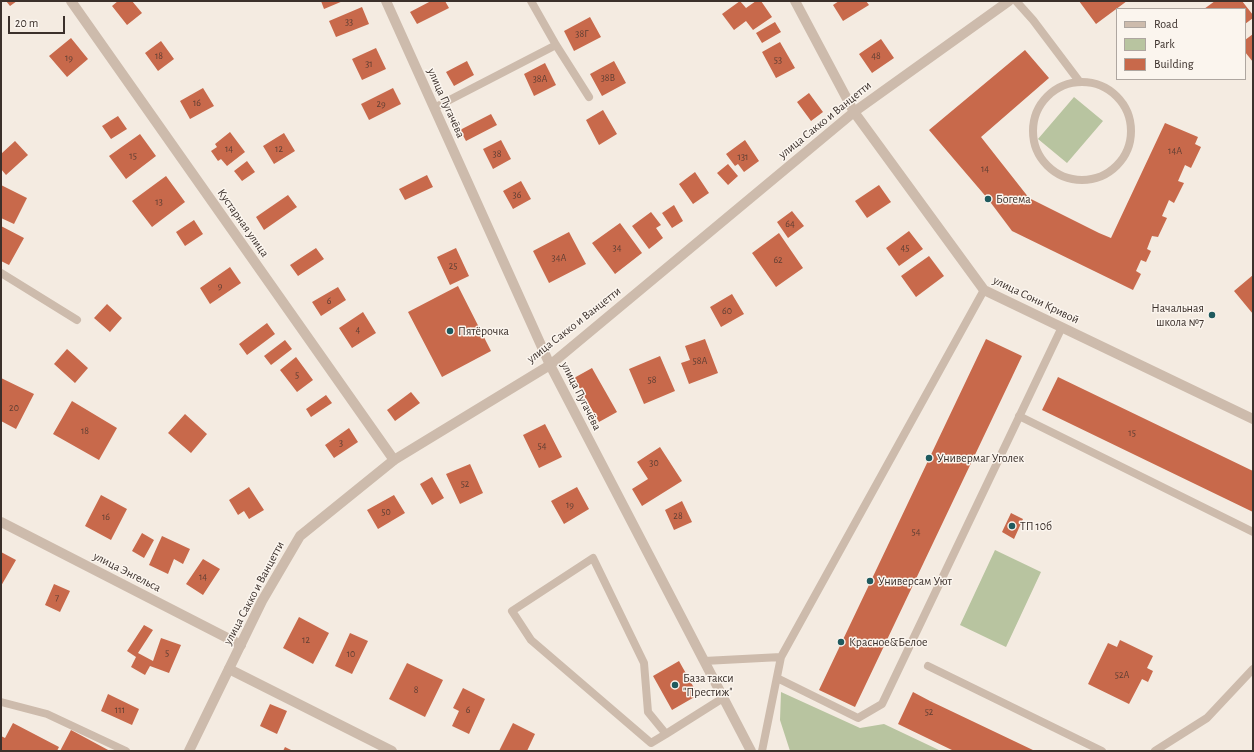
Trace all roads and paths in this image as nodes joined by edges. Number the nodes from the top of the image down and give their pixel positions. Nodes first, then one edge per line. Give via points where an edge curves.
1 (71, 1) edge
2 (386, 1) edge
3 (532, 1) edge
4 (795, 1) edge
5 (1009, 1) edge
6 (1016, 1) edge
7 (556, 45) junction
8 (1079, 81) junction
9 (589, 97) dead end
10 (434, 108) junction
11 (854, 112) junction
12 (1, 273) edge
13 (984, 290) junction
14 (77, 320) dead end
15 (1062, 327) junction
16 (550, 364) junction
17 (1019, 416) junction
18 (1253, 419) edge
19 (394, 460) junction
20 (1, 522) edge
21 (1253, 532) edge
22 (240, 645) junction
23 (781, 657) junction
24 (704, 661) junction
25 (928, 666) dead end
26 (229, 669) junction
27 (1253, 669) edge
28 (777, 678) junction
29 (723, 698) junction
30 (1, 702) edge
31 (666, 734) junction
32 (126, 751) edge
33 (188, 751) edge
34 (392, 751) edge
35 (751, 751) edge
36 (762, 751) edge
37 (1102, 751) edge
38 (1155, 751) edge

1 - 19 street, Кустарная улица
2 - 10 street, улица Пугачёва
3 - 7 lane
4 - 11 street, улица Сони Кривой
5 - 11 street, улица Сакко и Ванцетти
6 - 8 lane
7 - 9 lane
7 - 10 lane
8 - 8 lane via 1066,84 1045,98 1038,109 1033,134 1036,147 1050,168 1061,175 1081,180 1102,176 1111,170 1125,154 1131,133 1130,122 1122,102 1104,87 1092,82
10 - 16 street, улица Пугачёва
11 - 13 street, улица Сони Кривой
11 - 16 street, улица Сакко и Ванцетти
12 - 14 lane
13 - 15 street, улица Сони Кривой
13 - 23 lane
15 - 17 lane
15 - 18 street, улица Сони Кривой
16 - 19 street, улица Сакко и Ванцетти
16 - 24 street, улица Пугачёва
17 - 21 lane
17 - 28 lane via 882,704 858,718
19 - 22 street, улица Сакко и Ванцетти via 300,536
20 - 22 street, улица Энгельса
22 - 26 street, улица Сакко и Ванцетти
23 - 24 lane
23 - 28 lane
24 - 29 street, улица Пугачёва
25 - 37 lane
26 - 33 street, улица Сакко и Ванцетти
26 - 34 street
27 - 38 lane via 1207,718
28 - 36 lane
29 - 31 lane
29 - 35 street, улица Пугачёва
30 - 32 lane via 47,714
31 - 31 lane via 651,744 531,640 512,611 593,558 644,664 648,712

